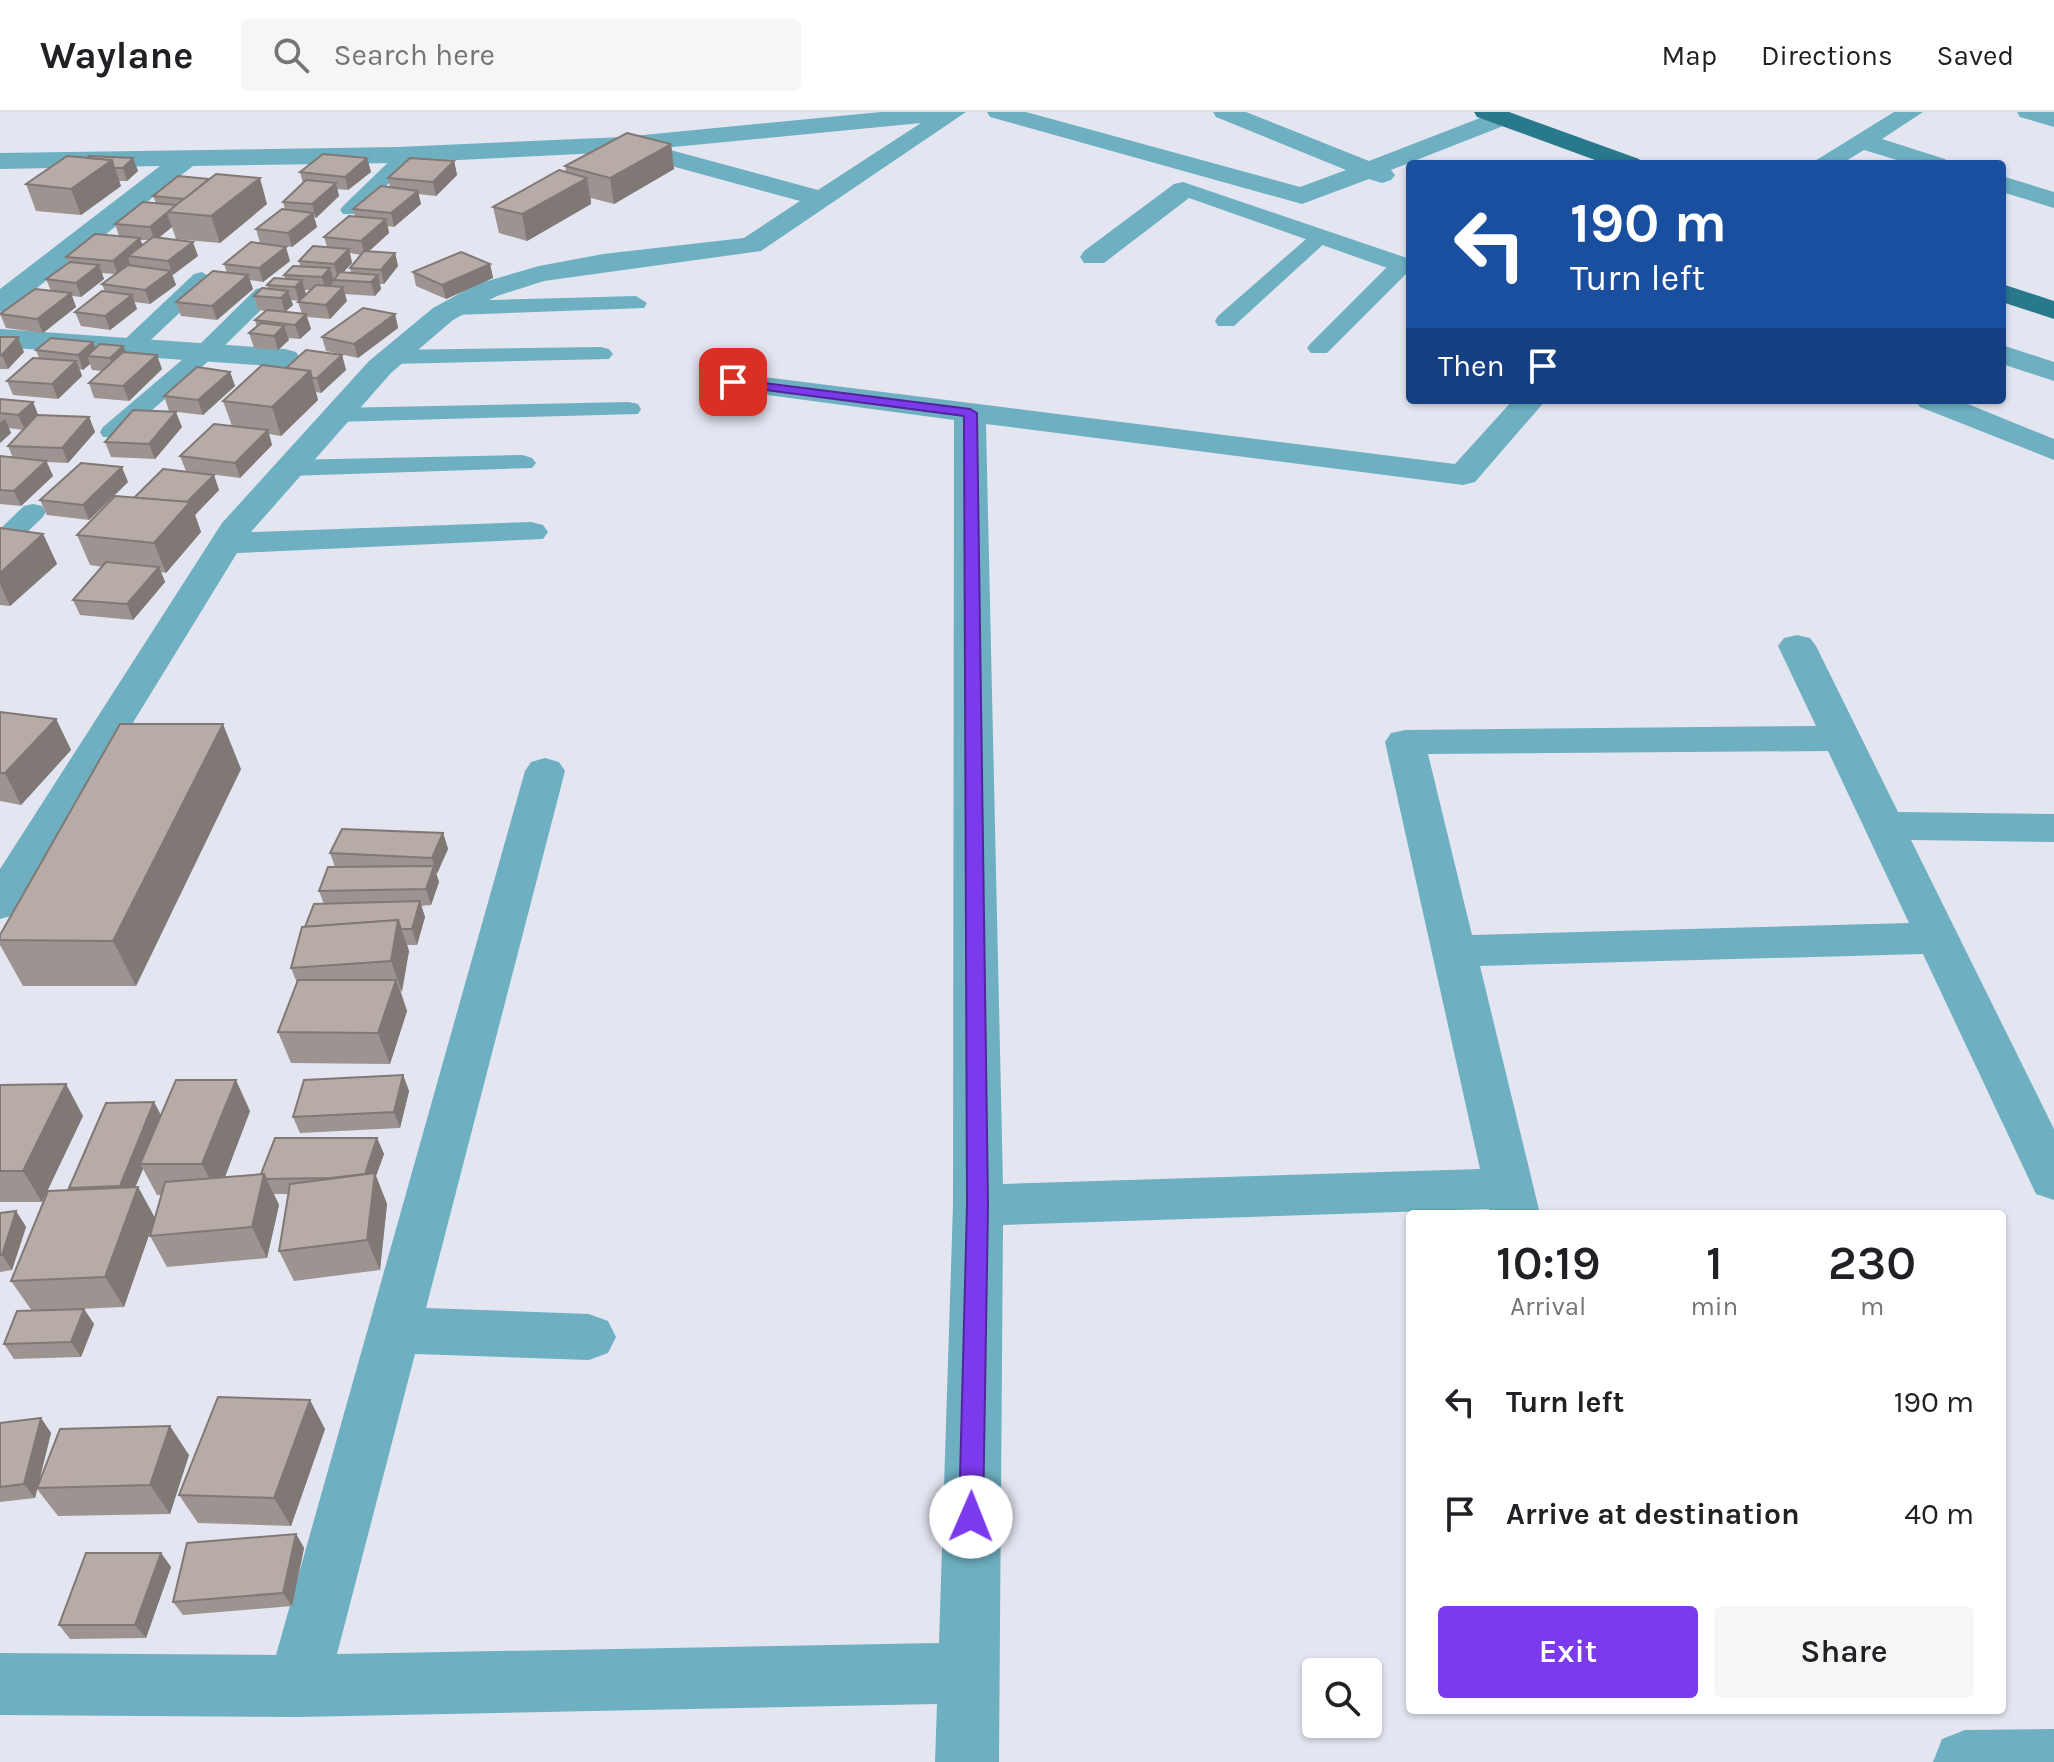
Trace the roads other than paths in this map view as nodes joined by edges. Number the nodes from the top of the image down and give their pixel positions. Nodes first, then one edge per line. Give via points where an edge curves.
1 (954, 112) edge
2 (999, 112) edge
3 (1225, 112) edge
4 (1911, 112) edge
5 (2029, 112) edge
6 (1494, 115) edge
7 (2054, 120) edge
8 (1861, 141) junction
9 (623, 145) junction
10 (408, 154) junction
11 (184, 160) junction
12 (1619, 160) edge
13 (1830, 160) edge
14 (1923, 160) edge
15 (0, 161) edge
16 (1367, 169) junction
17 (1406, 184) edge
18 (2006, 185) edge
19 (1183, 190) junction
20 (819, 198) junction
21 (2054, 200) edge
22 (350, 210) edge
23 (1320, 237) junction
24 (1094, 257) dead end
25 (1406, 266) edge
26 (202, 279) edge
27 (264, 294) edge
28 (2006, 294) edge
29 (0, 303) edge
30 (636, 303) dead end
31 (455, 308) junction
32 (2054, 310) edge
33 (1226, 321) dead end
34 (0, 338) edge
35 (130, 347) junction
36 (1319, 348) dead end
37 (204, 353) junction
38 (601, 354) dead end
39 (2006, 355) edge
40 (391, 357) junction
41 (285, 358) dead end
42 (2054, 372) edge
43 (733, 382) dead end
44 (1526, 404) edge
45 (1941, 404) edge
46 (629, 409) dead end
47 (970, 413) junction
48 (334, 415) junction
49 (112, 432) edge
50 (2054, 450) edge
51 (523, 463) dead end
52 (288, 468) junction
53 (33, 512) dead end
54 (531, 532) dead end
55 (0, 543) edge
56 (227, 543) junction
57 (1797, 646) dead end
58 (1842, 738) junction
59 (545, 771) dead end
60 (1885, 826) junction
61 (2054, 828) edge
62 (0, 904) edge
63 (1939, 938) junction
64 (1453, 951) junction
65 (2054, 1180) edge
66 (1512, 1201) edge
67 (978, 1205) junction
68 (394, 1330) junction
69 (589, 1337) dead end
70 (968, 1673) junction
71 (0, 1684) edge
72 (298, 1686) junction
73 (2054, 1761) edge
74 (967, 1762) edge
75 (1965, 1762) edge

1 - 9 street
1 - 19 street
1 - 20 street
2 - 16 street via 1302,196
3 - 16 street
4 - 8 street
5 - 7 street
6 - 12 main road
6 - 16 street
8 - 13 street
8 - 14 street
9 - 10 street
9 - 20 street
10 - 11 street
10 - 22 lane
11 - 15 street
11 - 29 street
16 - 17 street
18 - 21 street
19 - 23 street
19 - 24 street
20 - 31 street via 751,245 539,274 487,290
23 - 25 street
23 - 33 lane
25 - 36 lane
26 - 35 lane
27 - 37 lane
28 - 32 main road
30 - 31 lane
31 - 40 street
34 - 35 street
35 - 37 street
37 - 41 street
37 - 49 lane
38 - 40 lane
39 - 42 street
40 - 48 street
43 - 47 street
44 - 47 street via 1463,475
45 - 50 street
46 - 48 lane
47 - 67 street
48 - 52 street
51 - 52 lane
52 - 56 street
53 - 55 lane
54 - 56 street
56 - 62 street
57 - 58 street
58 - 60 street
58 - 64 street via 1405,742
59 - 68 street
60 - 61 street
60 - 63 street
63 - 64 street
63 - 65 street
64 - 66 street
66 - 67 street
67 - 70 street
68 - 69 street
68 - 72 street
70 - 72 street
70 - 74 street
71 - 72 street
73 - 75 street

